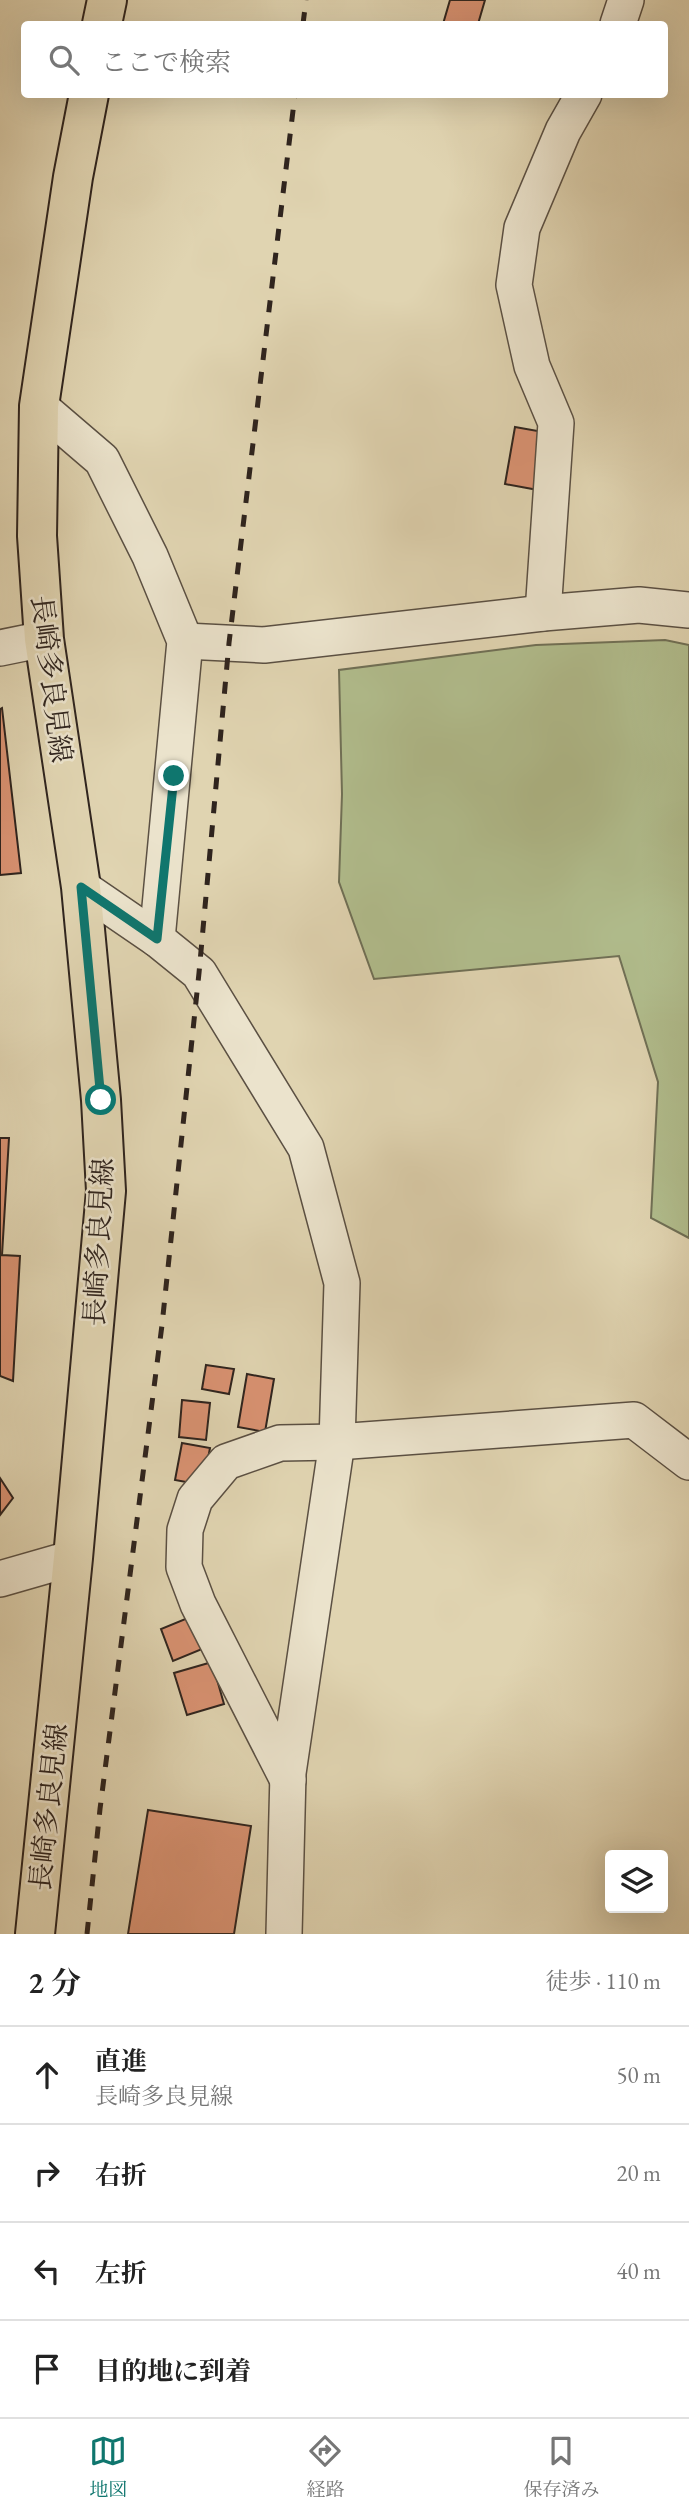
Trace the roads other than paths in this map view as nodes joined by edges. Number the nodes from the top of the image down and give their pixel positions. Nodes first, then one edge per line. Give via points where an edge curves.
1 (107, 0) edge
2 (626, 0) edge
3 (103, 21) edge
4 (619, 21) edge
5 (88, 98) edge
6 (582, 98) edge
7 (39, 406) junction
8 (689, 610) edge
9 (543, 613) junction
10 (44, 639) junction
11 (185, 642) junction
12 (0, 648) edge
13 (81, 887) junction
14 (157, 939) junction
15 (337, 1442) junction
16 (689, 1462) edge
17 (73, 1558) junction
18 (0, 1579) edge
19 (288, 1780) junction
20 (35, 1934) edge
21 (284, 1934) edge

1 - 3 main road
2 - 4 street
5 - 7 main road, 長崎多良見線
6 - 9 street via 522,228 514,285 532,366 556,423
7 - 10 main road, 長崎多良見線 via 37,536
7 - 11 street via 103,460
8 - 9 street via 639,605
9 - 11 street via 264,645
10 - 12 street
10 - 13 main road, 長崎多良見線
11 - 14 street
13 - 14 street
13 - 17 main road, 長崎多良見線 via 106,1191
14 - 15 street via 199,973 306,1148 342,1283
15 - 16 street via 634,1420
15 - 19 street
15 - 19 street via 281,1443 226,1462 195,1499 185,1530 184,1567 198,1604
17 - 18 street
17 - 20 main road, 長崎多良見線
19 - 21 street

